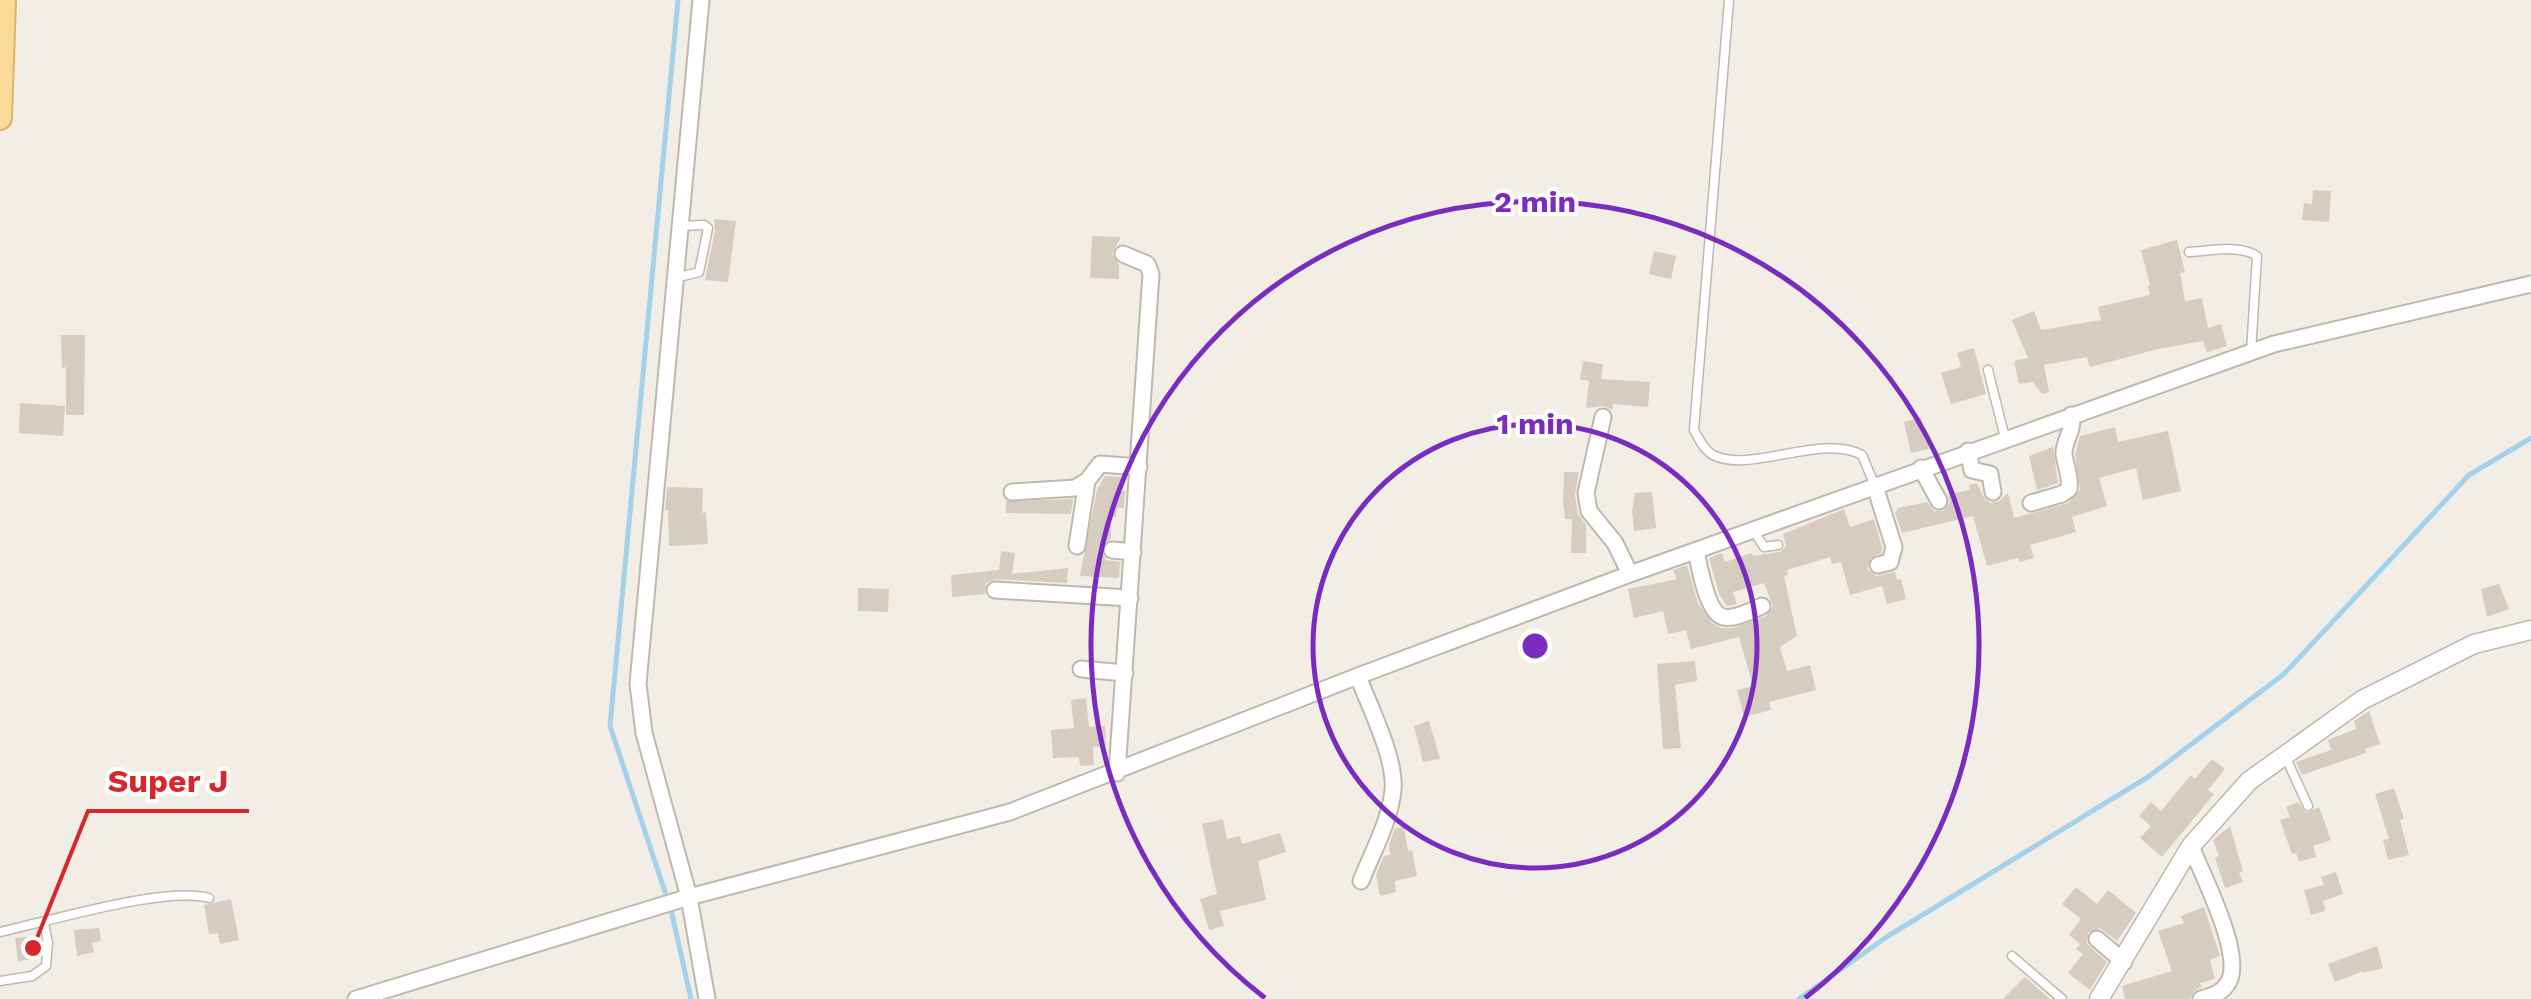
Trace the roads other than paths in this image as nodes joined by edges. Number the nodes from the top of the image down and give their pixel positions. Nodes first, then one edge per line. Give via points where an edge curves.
1 (4, 0) edge
2 (701, 0) edge
3 (1728, 0) edge
4 (0, 118) edge
5 (680, 226) junction
6 (2188, 252) dead end
7 (1124, 254) dead end
8 (675, 278) junction
9 (2531, 284) edge
10 (2251, 352) junction
11 (1988, 370) dead end
12 (2071, 415) junction
13 (1603, 418) dead end
14 (2005, 438) junction
15 (1968, 450) junction
16 (1139, 467) junction
17 (1921, 468) junction
18 (1087, 480) junction
19 (1875, 486) junction
20 (1012, 492) dead end
21 (1993, 492) dead end
22 (1939, 501) dead end
23 (2031, 504) dead end
24 (1753, 530) junction
25 (1778, 545) dead end
26 (1077, 546) dead end
27 (1112, 550) dead end
28 (1696, 551) junction
29 (1133, 552) junction
30 (1878, 565) dead end
31 (1630, 574) junction
32 (995, 590) dead end
33 (1130, 598) junction
34 (1762, 606) dead end
35 (2531, 630) edge
36 (1080, 669) dead end
37 (1125, 673) junction
38 (1358, 676) junction
39 (2284, 754) junction
40 (1116, 773) junction
41 (2308, 806) dead end
42 (2191, 846) junction
43 (1361, 882) dead end
44 (688, 897) junction
45 (210, 898) dead end
46 (44, 923) junction
47 (0, 932) edge
48 (2097, 938) dead end
49 (2012, 956) dead end
50 (2124, 962) junction
51 (0, 981) edge
52 (356, 999) edge
53 (707, 999) edge
54 (2062, 999) edge
55 (2099, 999) edge
56 (2201, 999) edge

1 - 4 main road
2 - 5 street
3 - 19 lane via 1694,430 1714,456 1846,446 1862,455
5 - 8 street
5 - 8 lane via 704,225 707,239 699,272
6 - 10 lane via 2257,256
7 - 16 street via 1147,264 1151,274
8 - 44 street via 638,684 644,733
9 - 10 street
10 - 12 street
11 - 14 lane
12 - 14 street
12 - 23 street via 2064,457 2069,489
13 - 31 street via 1586,493 1589,510
14 - 15 street
15 - 17 street
15 - 21 street via 1972,470 1990,474
16 - 18 street via 1100,464
16 - 29 street
17 - 19 street
17 - 22 street
18 - 20 street via 1064,490
18 - 26 street
19 - 24 street
19 - 30 street via 1894,547 1890,562
24 - 25 lane via 1759,544
24 - 28 street
27 - 29 street
28 - 31 street
28 - 34 street via 1716,612 1737,616
29 - 33 street
31 - 38 street
32 - 33 street
33 - 37 street
35 - 39 street via 2444,658 2362,700
36 - 37 street
37 - 40 street
38 - 40 street
38 - 43 street via 1394,788
39 - 41 lane
39 - 42 street
40 - 44 street via 1010,812
42 - 50 street
42 - 56 street via 2233,954 2227,986
44 - 52 street
44 - 53 street
45 - 46 lane via 151,899
46 - 47 lane
46 - 51 lane via 46,966 32,976
48 - 50 street
49 - 54 lane
50 - 55 street

